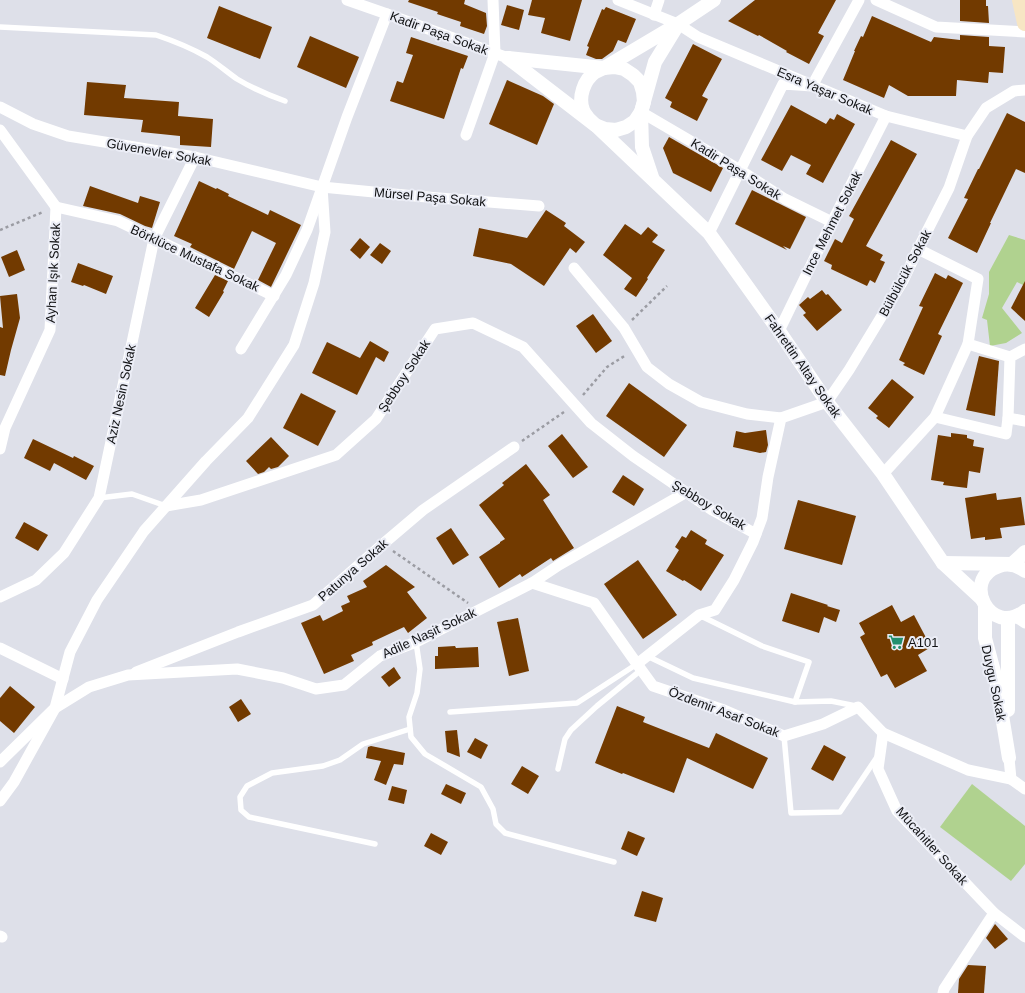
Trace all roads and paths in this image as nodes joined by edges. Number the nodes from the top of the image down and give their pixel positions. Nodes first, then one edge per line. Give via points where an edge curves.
1 (347, 0) edge
2 (493, 0) edge
3 (618, 0) edge
4 (659, 0) edge
5 (714, 0) edge
6 (859, 0) edge
7 (876, 0) edge
8 (1020, 0) edge
9 (387, 14) junction
10 (654, 14) junction
11 (1025, 23) edge
12 (678, 24) junction
13 (0, 27) edge
14 (1025, 32) edge
15 (502, 56) junction
16 (604, 68) junction
17 (812, 86) junction
18 (1025, 90) edge
19 (285, 101) dead end
20 (0, 107) edge
21 (641, 112) junction
22 (886, 116) junction
23 (595, 125) junction
24 (0, 130) edge
25 (466, 135) dead end
26 (967, 136) junction
27 (195, 157) junction
28 (740, 170) junction
29 (653, 180) junction
30 (322, 187) junction
31 (539, 206) dead end
32 (56, 207) junction
33 (832, 222) junction
34 (0, 230) edge
35 (708, 233) junction
36 (154, 239) junction
37 (918, 249) junction
38 (574, 268) dead end
39 (667, 286) dead end
40 (274, 296) junction
41 (624, 328) junction
42 (779, 331) junction
43 (968, 344) junction
44 (241, 348) dead end
45 (1025, 349) edge
46 (1010, 357) junction
47 (827, 402) junction
48 (935, 417) junction
49 (781, 418) junction
50 (1008, 418) junction
51 (1025, 422) edge
52 (514, 447) dead end
53 (0, 449) edge
54 (883, 474) junction
55 (686, 492) junction
56 (98, 498) junction
57 (166, 506) junction
58 (756, 534) junction
59 (383, 544) junction
60 (1025, 552) edge
61 (943, 563) junction
62 (1012, 564) junction
63 (1025, 571) edge
64 (532, 583) junction
65 (0, 597) edge
66 (984, 603) junction
67 (479, 610) junction
68 (699, 615) junction
69 (1019, 617) edge
70 (416, 642) junction
71 (0, 648) edge
72 (647, 656) junction
73 (639, 667) junction
74 (128, 675) junction
75 (63, 679) junction
76 (795, 702) junction
77 (858, 707) junction
78 (55, 708) junction
79 (450, 712) dead end
80 (410, 729) junction
81 (883, 733) junction
82 (784, 736) junction
83 (880, 753) junction
84 (1009, 758) junction
85 (0, 762) edge
86 (558, 769) dead end
87 (1011, 779) junction
88 (1025, 789) edge
89 (0, 801) edge
90 (375, 844) dead end
91 (614, 862) dead end
92 (994, 913) junction
93 (1025, 937) edge
94 (943, 993) edge

1 - 9 street, Kadir Paşa Sokak
2 - 15 street
3 - 10 street, Esra Yaşar Sokak
4 - 10 street
5 - 12 street
6 - 17 street
7 - 14 street via 936,27
8 - 11 main road
9 - 15 street, Kadir Paşa Sokak
9 - 30 street
10 - 12 street, Esra Yaşar Sokak
12 - 16 street
12 - 17 street, Esra Yaşar Sokak via 698,37
12 - 21 street via 656,62
13 - 19 lane via 156,35 193,50 252,87
15 - 16 street, Kadir Paşa Sokak
15 - 23 street, Kadir Paşa Sokak
15 - 25 street
16 - 21 street, Kadir Paşa Sokak via 624,69 640,82 644,102
16 - 23 street via 587,80 581,99 585,114
17 - 22 street, Esra Yaşar Sokak
17 - 28 street via 783,84
18 - 26 street via 1014,91 986,108
20 - 27 street, Güvenevler Sokak via 33,124 68,136
21 - 23 street via 635,121 616,130
21 - 28 street, Kadir Paşa Sokak
21 - 29 street via 642,147
22 - 26 street, Esra Yaşar Sokak
22 - 33 street, Ince Mehmet Sokak
23 - 29 street, Fahrettin Altay Sokak
24 - 32 street
26 - 37 street, Bülbülcük Sokak via 949,188
27 - 30 street, Güvenevler Sokak
27 - 36 street, Aziz Nesin Sokak
28 - 33 street, Kadir Paşa Sokak via 785,199
28 - 35 street
29 - 35 street, Fahrettin Altay Sokak
30 - 31 street, Mürsel Paşa Sokak
30 - 40 street via 307,230
30 - 57 street via 325,232 314,283 294,345 248,418
32 - 34 path
32 - 36 street, Börklüce Mustafa Sokak via 118,221
32 - 53 street, Ayhan Işık Sokak via 50,330 5,428
33 - 42 street, Ince Mehmet Sokak
35 - 42 street, Fahrettin Altay Sokak
36 - 40 street, Börklüce Mustafa Sokak
36 - 56 street, Aziz Nesin Sokak
37 - 43 street via 978,279
37 - 47 street, Bülbülcük Sokak via 903,281
38 - 41 street
39 - 41 path
40 - 44 street, Börklüce Mustafa Sokak
41 - 49 street via 647,367 669,384 701,402 747,414
42 - 47 street, Fahrettin Altay Sokak
43 - 46 street
43 - 48 street
45 - 46 street
46 - 50 street
47 - 49 street
47 - 54 street, Fahrettin Altay Sokak
48 - 50 street via 1006,434
48 - 54 street
49 - 58 street via 762,518
50 - 51 street
52 - 59 street, Patunya Sokak via 423,510
54 - 61 street, Fahrettin Altay Sokak
55 - 57 street, Şebboy Sokak via 633,456 591,423 524,347 473,323 435,329 376,419 336,454 201,500
55 - 58 street, Şebboy Sokak via 712,510
55 - 64 street, Adile Naşit Sokak
56 - 57 lane via 132,494
56 - 65 street, Aziz Nesin Sokak via 64,553 36,580
57 - 75 street via 144,531 97,600 70,652
58 - 68 street via 734,580 715,610
59 - 67 path
59 - 74 street, Patunya Sokak via 313,605
60 - 62 street
61 - 62 street
61 - 66 street, Fahrettin Altay Sokak
62 - 63 street
62 - 66 street, Duygu Sokak via 1002,565 987,573 980,590
64 - 67 street, Adile Naşit Sokak
64 - 73 street, Özdemir Asaf Sokak via 594,602
66 - 69 street, Fahrettin Altay Sokak via 992,613 1000,617
66 - 84 street, Duygu Sokak via 985,638 996,679
67 - 70 street, Adile Naşit Sokak
68 - 72 street
68 - 76 lane via 762,646 809,662
69 - 84 street, Duygu Sokak via 1007,675
70 - 74 street, Adile Naşit Sokak via 380,656 344,685 316,689 283,678 237,670
70 - 80 lane via 420,669 409,717
71 - 75 street
72 - 73 street
72 - 76 lane via 693,678
73 - 79 lane via 577,703
73 - 82 street, Özdemir Asaf Sokak via 653,686 724,710
73 - 86 lane via 571,730 565,739
74 - 78 street, Adile Naşit Sokak via 89,687
75 - 78 street
76 - 77 lane via 831,701
77 - 81 street
77 - 82 street, Özdemir Asaf Sokak via 822,724
78 - 85 street
78 - 89 street, Adile Naşit Sokak via 14,782
80 - 90 lane via 363,744 340,760 323,766 272,773 247,786 240,798 241,810 249,817
80 - 91 lane via 411,737 425,754 481,787 493,809 496,824 505,833
81 - 83 street, Mücahitler Sokak
81 - 87 street via 968,770
82 - 83 lane via 791,813 840,812
83 - 92 street, Mücahitler Sokak via 878,769 897,811
84 - 87 street, Duygu Sokak
87 - 88 street
92 - 93 street, Mücahitler Sokak
92 - 94 street

